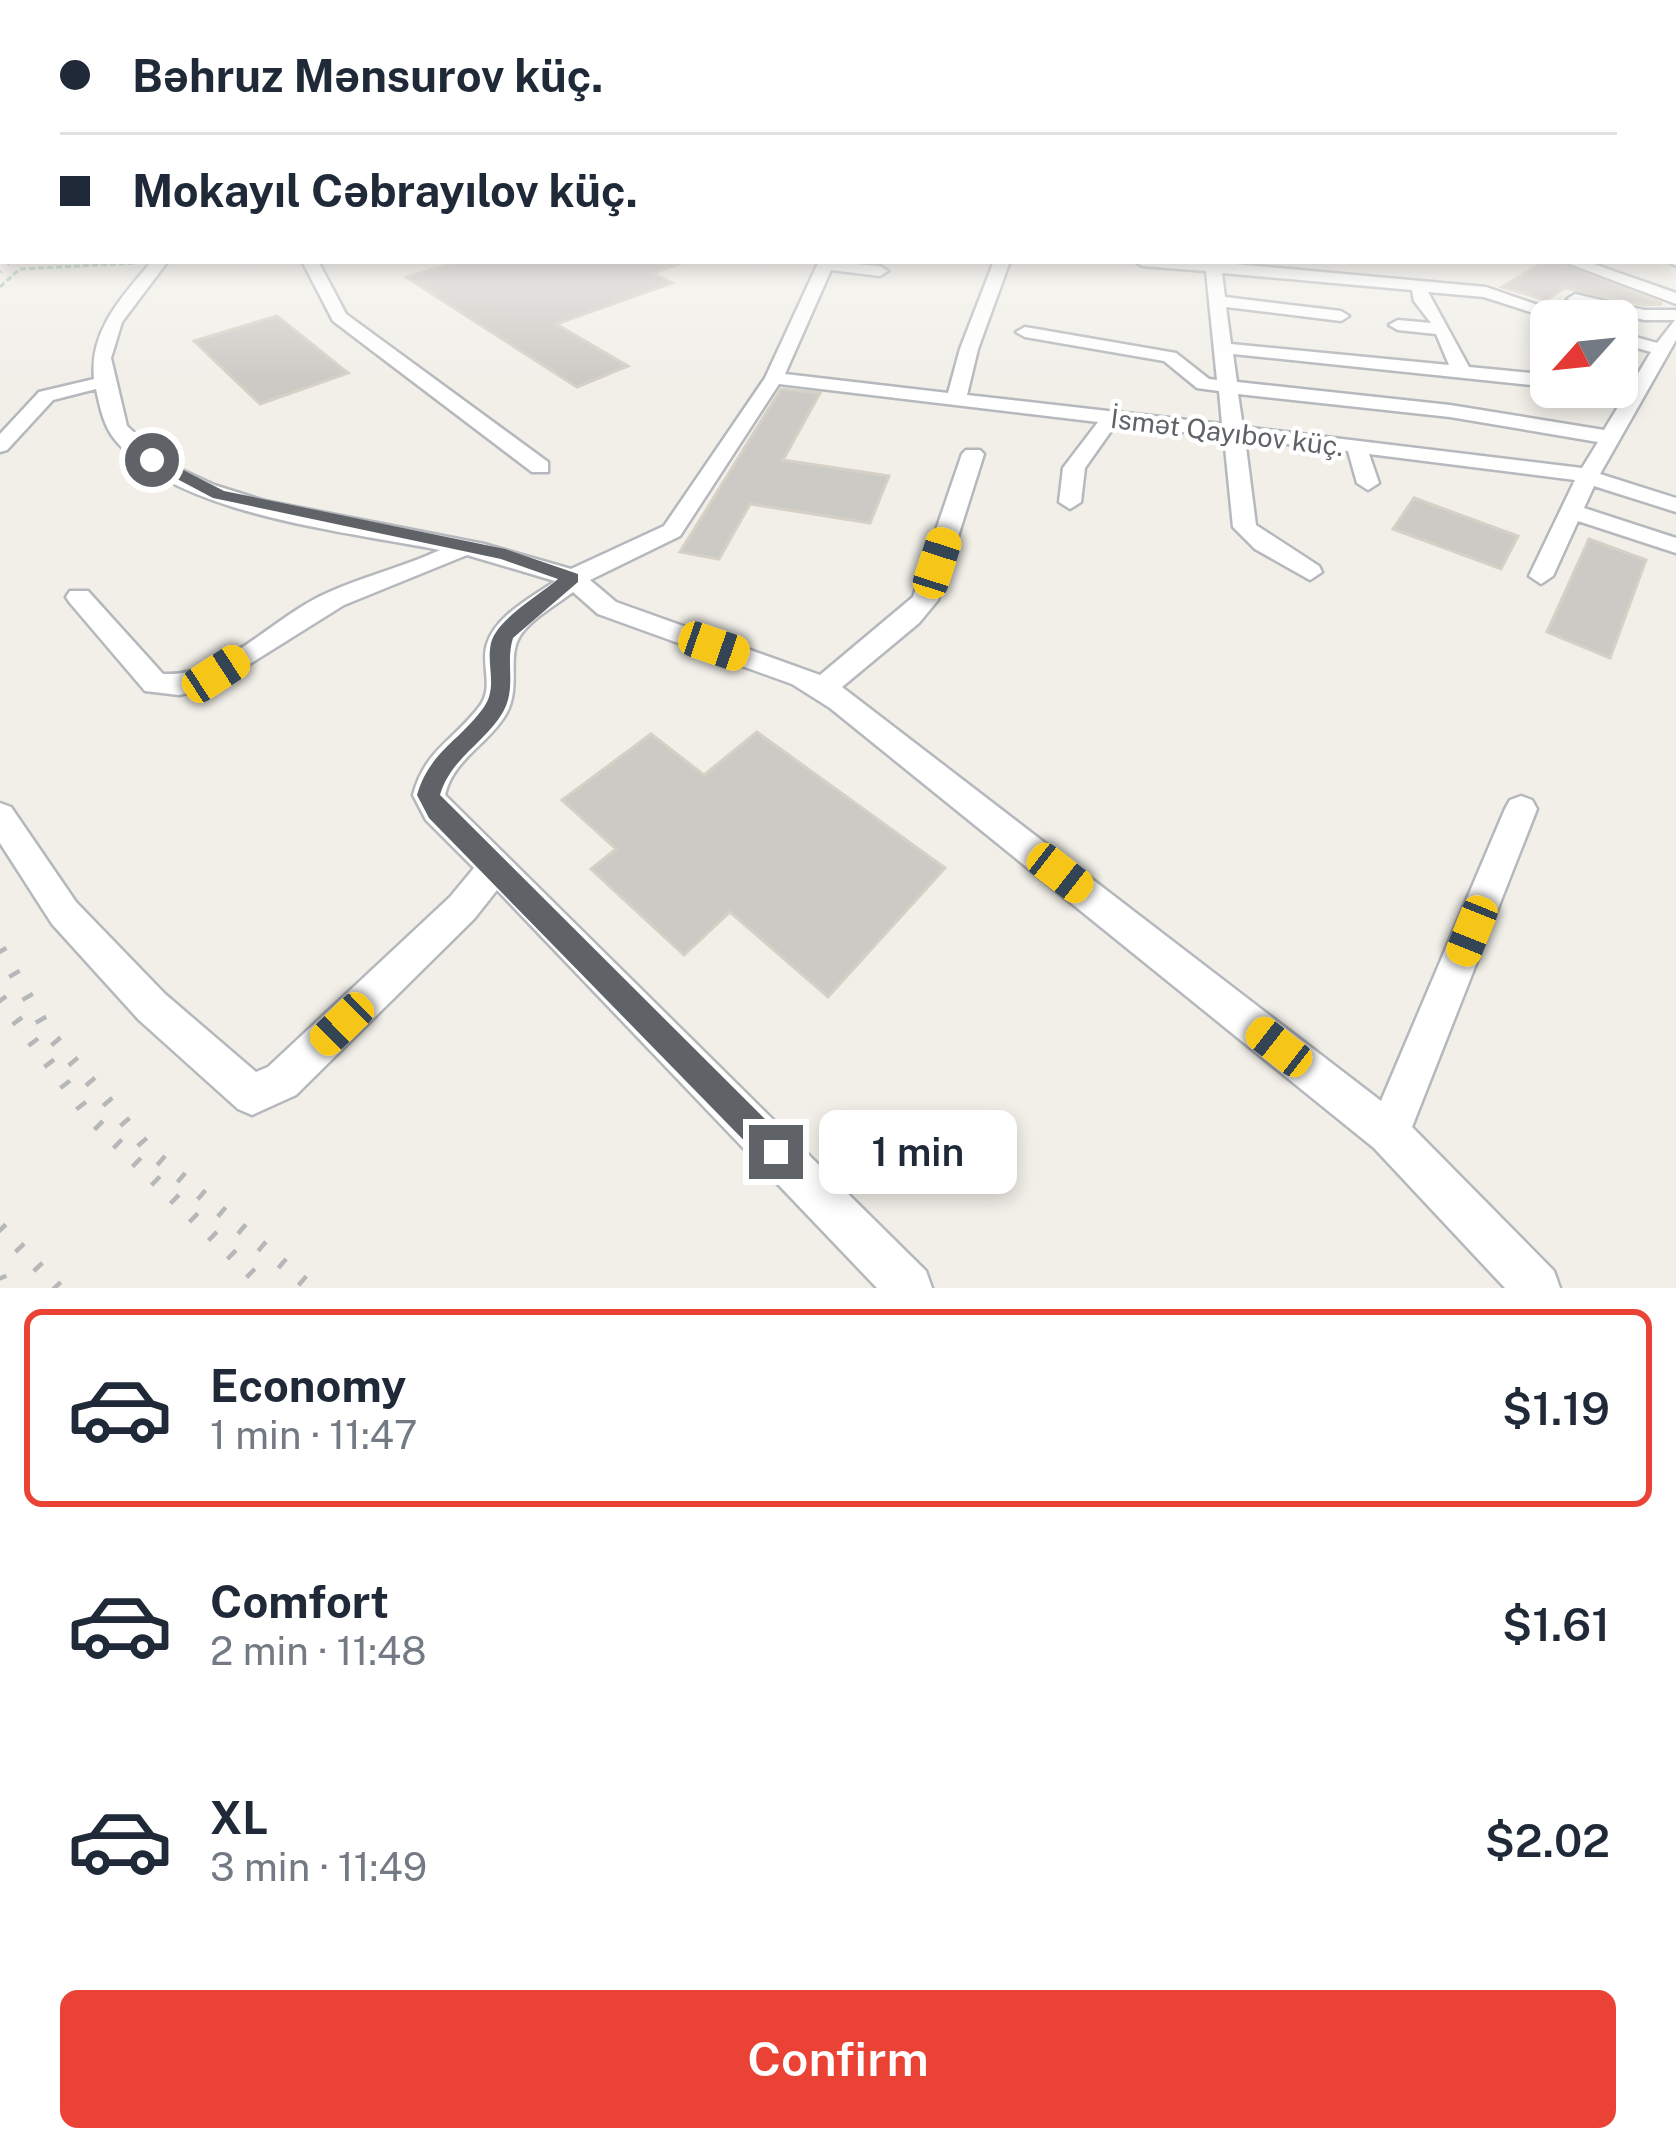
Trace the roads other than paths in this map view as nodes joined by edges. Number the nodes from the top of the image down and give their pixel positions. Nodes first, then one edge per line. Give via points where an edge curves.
1 (158, 264) edge
2 (312, 264) edge
3 (826, 264) edge
4 (833, 264) edge
5 (1001, 264) edge
6 (1178, 264) edge
7 (1578, 264) edge
8 (1213, 267) junction
9 (880, 271) dead end
10 (1419, 286) junction
11 (1575, 299) dead end
12 (1676, 299) edge
13 (1216, 302) junction
14 (1530, 304) edge
15 (1676, 315) edge
16 (1342, 316) dead end
17 (1398, 325) dead end
18 (1676, 325) edge
19 (1442, 329) junction
20 (1025, 332) dead end
21 (1638, 343) edge
22 (1222, 348) junction
23 (1660, 349) junction
24 (1461, 371) junction
25 (774, 378) junction
26 (1530, 379) edge
27 (103, 382) junction
28 (1227, 386) junction
29 (1639, 394) joint
30 (956, 401) junction
31 (1110, 419) junction
32 (1232, 434) junction
33 (1613, 438) junction
34 (0, 446) edge
35 (1357, 448) junction
36 (973, 454) dead end
37 (540, 466) dead end
38 (1588, 476) junction
39 (1368, 483) dead end
40 (1070, 502) dead end
41 (1676, 505) edge
42 (1571, 511) junction
43 (1676, 546) edge
44 (463, 547) junction
45 (1310, 572) dead end
46 (1541, 576) dead end
47 (572, 578) junction
48 (79, 597) dead end
49 (822, 688) junction
50 (1521, 809) dead end
51 (0, 816) edge
52 (496, 866) junction
53 (1389, 1133) junction
54 (909, 1288) edge
55 (1537, 1288) edge

1 - 27 street via 110,329
2 - 37 street via 339,317
3 - 25 street
4 - 9 street
5 - 30 street
6 - 8 street
7 - 12 street
8 - 10 street
8 - 13 street
10 - 14 street
10 - 19 street
11 - 15 street
13 - 16 street
13 - 22 street
17 - 19 street
18 - 23 street
19 - 24 street
20 - 28 street via 1170,357 1198,382
21 - 23 street
22 - 24 street
22 - 28 street
23 - 29 street
24 - 26 street
25 - 30 street, İsmət Qayıbov küç.
25 - 47 street via 672,531
27 - 34 street via 46,396
27 - 44 street via 127,441 194,483 291,513
28 - 32 street
28 - 33 street
29 - 33 street
30 - 31 street, İsmət Qayıbov küç.
31 - 32 street, İsmət Qayıbov küç.
31 - 40 street via 1074,468
32 - 35 street, İsmət Qayıbov küç.
32 - 45 street via 1245,526
33 - 38 street
35 - 38 street, İsmət Qayıbov küç.
35 - 39 street
36 - 49 street via 925,599
38 - 41 street, İsmət Qayıbov küç.
38 - 42 street
42 - 43 street
42 - 46 street
44 - 47 street
44 - 48 street via 311,611 216,674 168,687 155,684
47 - 49 street via 608,608
47 - 52 street via 504,634 493,711 428,785 437,812
49 - 53 street
50 - 53 street
51 - 52 street via 64,913 252,1096 282,1081
52 - 54 street
53 - 55 street

